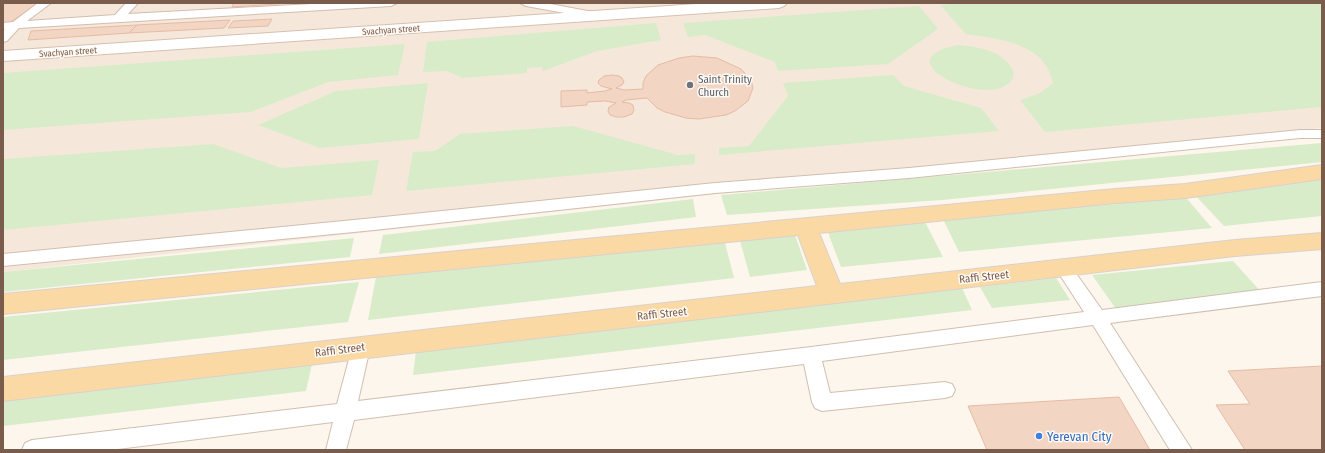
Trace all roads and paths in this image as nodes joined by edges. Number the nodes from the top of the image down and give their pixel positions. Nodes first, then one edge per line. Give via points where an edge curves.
1 (45, 3) edge
2 (132, 3) edge
3 (391, 3) edge
4 (526, 3) edge
5 (779, 3) edge
6 (682, 6) edge
7 (598, 16) junction
8 (118, 18) junction
9 (9, 26) edge
10 (3, 38) edge
11 (3, 56) edge
12 (1322, 134) edge
13 (1322, 172) edge
14 (806, 227) junction
15 (1322, 240) edge
16 (3, 260) edge
17 (1064, 269) junction
18 (1322, 289) edge
19 (832, 294) junction
20 (3, 304) edge
21 (1097, 317) junction
22 (361, 348) junction
23 (811, 355) junction
24 (3, 389) edge
25 (945, 390) dead end
26 (346, 413) junction
27 (32, 450) edge
28 (336, 450) edge
29 (1182, 450) edge

1 - 9 lane
2 - 8 lane
3 - 8 lane
4 - 7 lane
5 - 6 street, Svachyan street
6 - 7 street, Svachyan street
7 - 11 street, Svachyan street
8 - 9 lane
9 - 10 lane
12 - 16 lane via 1300,134 909,173 715,188
13 - 14 main road via 1185,191
14 - 19 main road
14 - 20 main road
15 - 17 main road, Raffi Street
17 - 19 main road, Raffi Street
17 - 21 lane
18 - 21 lane
19 - 22 main road, Raffi Street
21 - 23 lane
21 - 29 lane
22 - 24 main road, Raffi Street
22 - 26 lane
23 - 25 lane via 822,402
23 - 26 lane
26 - 27 lane
26 - 28 lane

